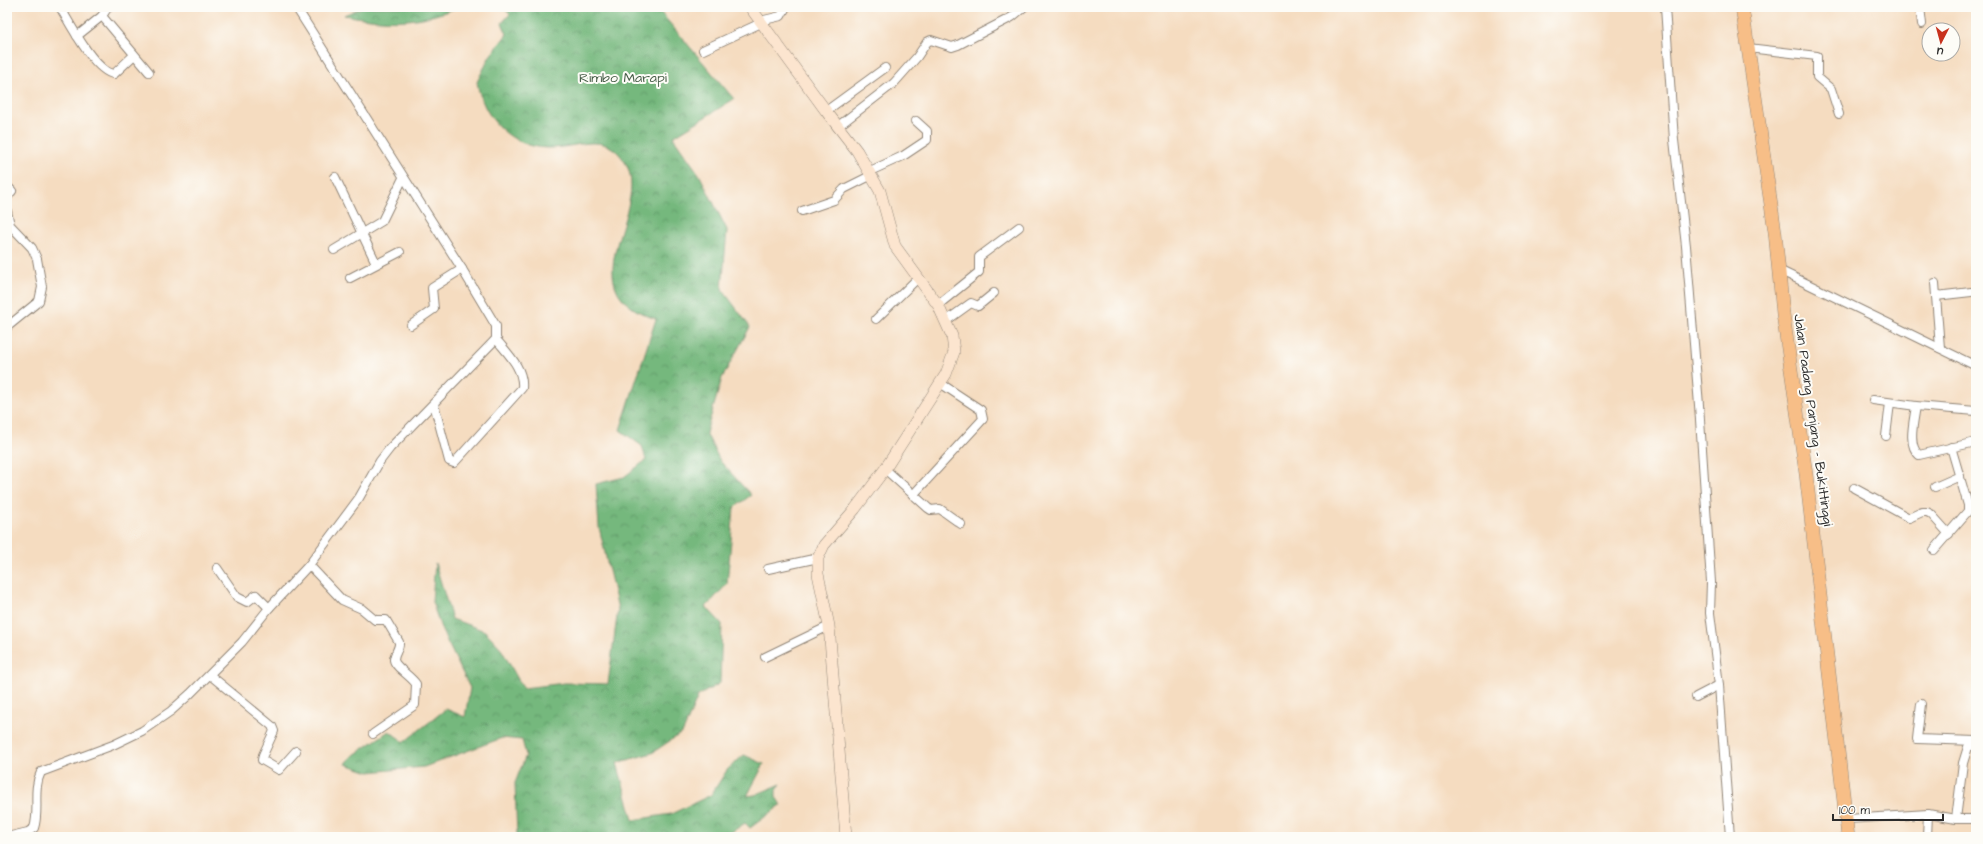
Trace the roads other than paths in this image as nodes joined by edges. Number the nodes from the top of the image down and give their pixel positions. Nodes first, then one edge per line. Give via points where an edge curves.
1 (60, 7) edge
2 (108, 7) edge
3 (296, 7) edge
4 (750, 7) edge
5 (786, 7) edge
6 (1024, 7) edge
7 (1665, 7) edge
8 (1742, 7) edge
9 (1920, 7) edge
10 (102, 16) junction
11 (761, 22) junction
12 (1922, 22) edge
13 (77, 36) junction
14 (1748, 48) junction
15 (703, 50) dead end
16 (134, 55) junction
17 (885, 68) dead end
18 (149, 72) dead end
19 (826, 111) junction
20 (1839, 114) dead end
21 (916, 121) dead end
22 (837, 127) junction
23 (869, 174) junction
24 (335, 177) dead end
25 (404, 178) junction
26 (7, 186) edge
27 (7, 197) edge
28 (7, 211) edge
29 (802, 211) dead end
30 (1019, 227) dead end
31 (361, 234) junction
32 (334, 250) dead end
33 (400, 252) dead end
34 (376, 263) junction
35 (462, 269) junction
36 (1780, 270) junction
37 (350, 278) dead end
38 (917, 279) junction
39 (1935, 283) dead end
40 (1971, 292) dead end
41 (994, 293) dead end
42 (1936, 296) junction
43 (938, 305) junction
44 (876, 319) dead end
45 (946, 321) junction
46 (411, 325) dead end
47 (7, 327) edge
48 (496, 339) junction
49 (1940, 348) junction
50 (1976, 366) edge
51 (943, 378) junction
52 (1873, 400) dead end
53 (1890, 403) junction
54 (434, 404) junction
55 (1916, 406) junction
56 (1976, 411) edge
57 (1886, 436) dead end
58 (1976, 442) edge
59 (1951, 447) junction
60 (885, 469) junction
61 (1960, 476) junction
62 (1935, 487) dead end
63 (1854, 488) dead end
64 (913, 495) junction
65 (961, 524) dead end
66 (1949, 534) junction
67 (1934, 550) dead end
68 (818, 558) junction
69 (309, 565) junction
70 (217, 568) dead end
71 (768, 569) dead end
72 (269, 608) junction
73 (829, 626) junction
74 (765, 657) dead end
75 (210, 675) junction
76 (1718, 685) junction
77 (1696, 697) dead end
78 (1921, 704) dead end
79 (374, 734) dead end
80 (1976, 741) edge
81 (1976, 744) edge
82 (296, 751) dead end
83 (1928, 814) junction
84 (1847, 819) junction
85 (1956, 819) junction
86 (1976, 819) edge
87 (7, 837) edge
88 (846, 837) edge
89 (1730, 837) edge
90 (1848, 837) edge
91 (1927, 837) edge

1 - 13 street
2 - 10 street
3 - 25 street
4 - 11 main road
5 - 11 street via 781,16
6 - 22 street via 1012,17 958,45 952,47 931,40 927,42 894,83
7 - 76 street via 1674,140 1699,405 1711,582 1710,613
8 - 14 highway, Jalan Padang Panjang - Bukittinggi
9 - 12 street
10 - 13 street
10 - 16 street
11 - 15 street
11 - 19 main road
13 - 16 street via 107,73 114,74
14 - 20 street via 1817,56 1817,76 1831,89
14 - 36 highway, Jalan Padang Panjang - Bukittinggi
16 - 18 street
17 - 19 street
19 - 22 main road
21 - 23 street via 927,131 927,140
22 - 23 main road via 858,151
23 - 29 street via 844,189 834,200
23 - 38 main road via 880,192 895,246
24 - 31 street
25 - 31 street via 382,221
25 - 35 street
26 - 27 street via 12,191
28 - 47 street via 10,225 32,248 37,259 42,286 40,301
30 - 43 street via 979,257 979,272
31 - 32 street
31 - 34 street
33 - 34 street
34 - 37 street
35 - 46 street via 434,285 434,309
35 - 48 street via 496,326
36 - 49 street
36 - 84 highway, Jalan Padang Panjang - Bukittinggi via 1783,314 1806,474
38 - 43 main road
38 - 44 street
39 - 42 street
40 - 42 street
41 - 45 street via 978,306 971,303
42 - 49 street
43 - 45 main road
45 - 51 main road via 955,348
48 - 54 street
48 - 54 street via 520,370 522,388 454,463 449,461
49 - 50 street
51 - 60 main road
51 - 64 street via 981,410 983,419
52 - 53 street
53 - 55 street
53 - 57 street
54 - 69 street via 390,448 359,498
55 - 56 street
55 - 59 street via 1912,444 1914,451 1919,455 1925,455
58 - 59 street
59 - 61 street
60 - 64 street
60 - 68 main road via 860,504 824,545
61 - 62 street
61 - 66 street via 1968,511
63 - 66 street via 1909,518 1922,512 1931,514
64 - 65 street via 931,510 940,509
66 - 67 street
68 - 71 street
68 - 73 main road via 818,574
69 - 72 street
69 - 79 street via 342,600 362,609 375,620 386,620 400,645 394,657 395,663 416,684 415,705
70 - 72 street via 238,598 247,602 256,594
72 - 75 street via 242,642
73 - 74 street
73 - 88 main road
75 - 82 street via 272,726 274,731 262,760 280,770
75 - 87 street via 171,711 142,731 113,745 41,772 36,787 34,828
76 - 77 street
76 - 89 street
78 - 80 street via 1917,739
81 - 85 street via 1968,747 1963,764
83 - 84 street
83 - 85 street
83 - 91 street
84 - 90 highway, Jalan Padang Panjang - Bukittinggi
85 - 86 street

